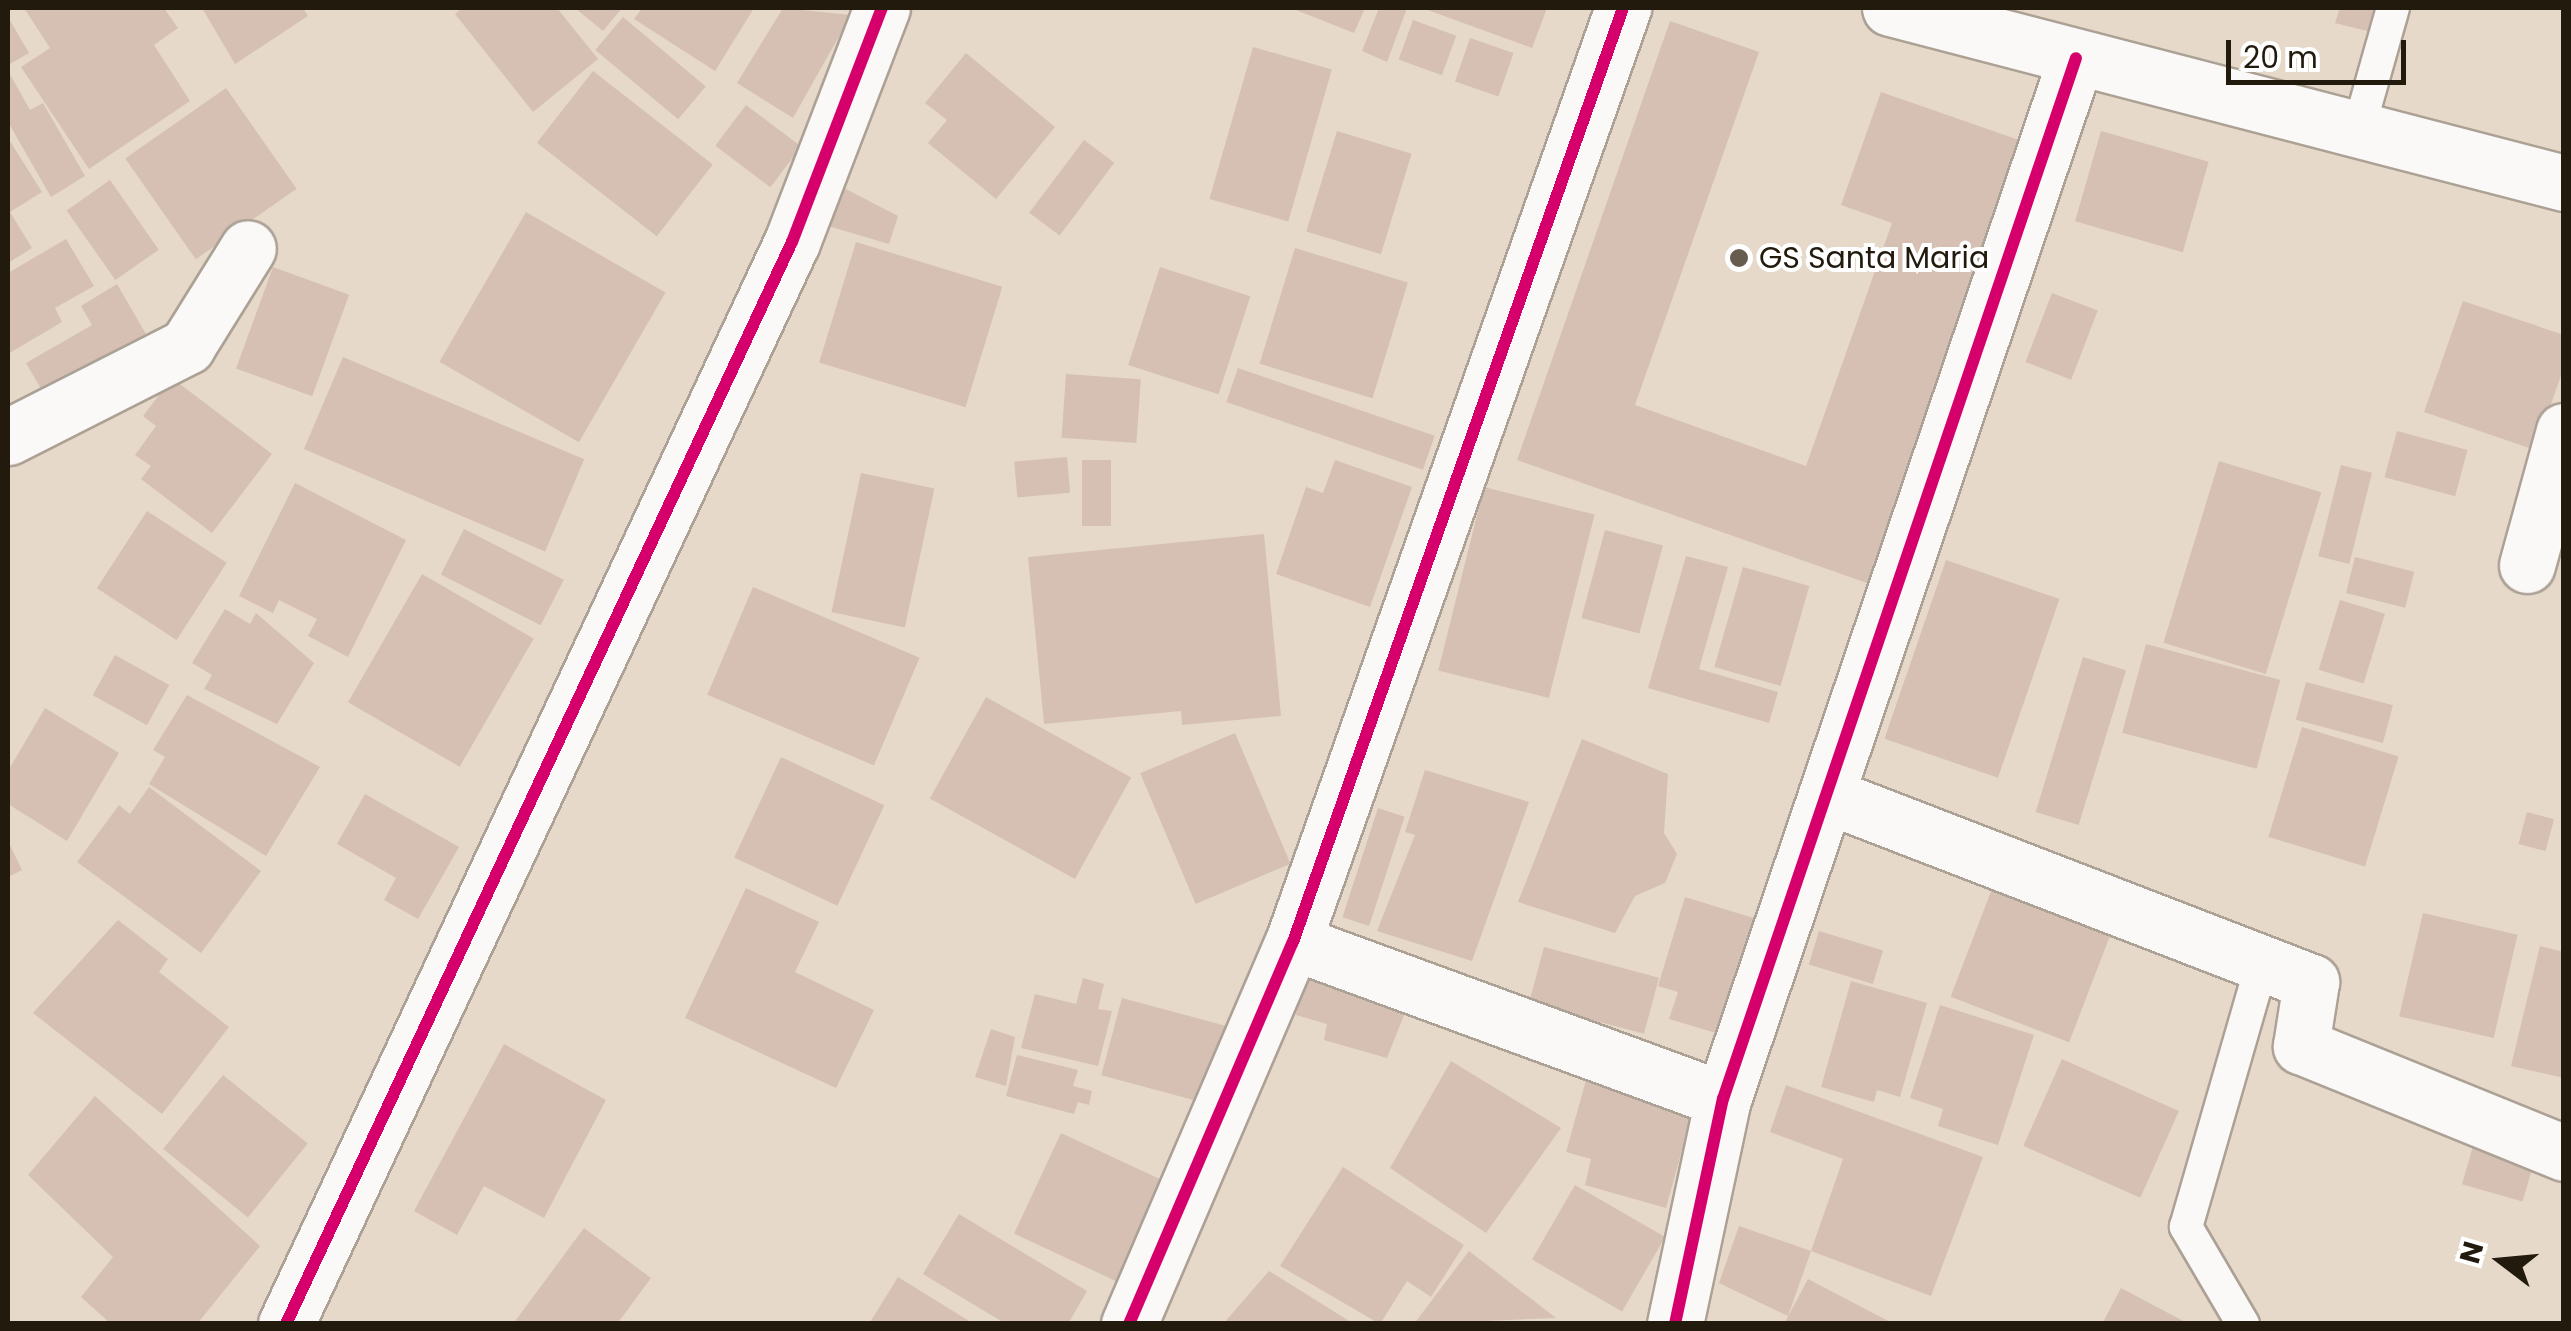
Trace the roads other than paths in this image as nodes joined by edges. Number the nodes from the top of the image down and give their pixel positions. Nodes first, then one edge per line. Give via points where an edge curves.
1 (882, 8) edge
2 (1622, 8) edge
3 (1890, 8) edge
4 (2394, 8) edge
5 (2076, 58) junction
6 (2357, 136) junction
7 (2564, 183) edge
8 (248, 248) dead end
9 (2564, 432) edge
10 (8, 437) edge
11 (2527, 565) dead end
12 (1826, 795) junction
13 (1293, 942) junction
14 (2262, 963) junction
15 (1724, 1099) junction
16 (2564, 1153) edge
17 (286, 1324) edge
18 (1129, 1324) edge
19 (1675, 1324) edge
20 (2243, 1324) edge

1 - 17 street via 792,242
2 - 13 street
3 - 5 street
4 - 6 lane
5 - 6 street
5 - 12 street
6 - 7 street
8 - 10 street via 187,346
9 - 11 street
12 - 14 street
12 - 15 street
13 - 15 street
13 - 18 street
14 - 16 street via 2310,982 2301,1046
14 - 20 lane via 2186,1226
15 - 19 street

